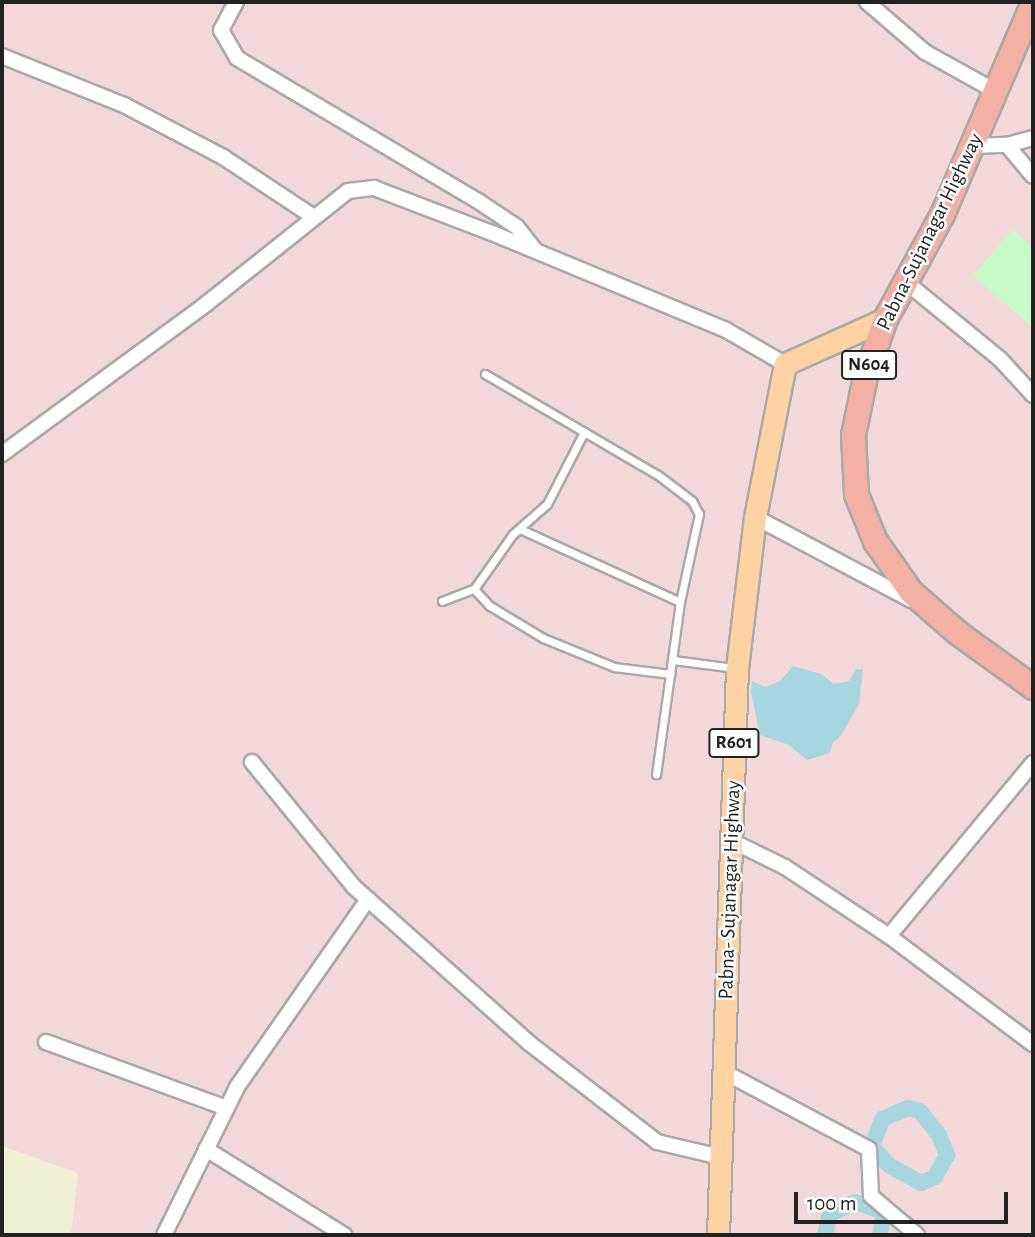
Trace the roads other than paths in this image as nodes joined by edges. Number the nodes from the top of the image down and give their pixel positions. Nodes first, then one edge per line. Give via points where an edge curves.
1 (236, 2) edge
2 (867, 2) edge
3 (1033, 2) edge
4 (2, 56) edge
5 (995, 91) junction
6 (1033, 138) edge
7 (1007, 145) junction
8 (972, 146) junction
9 (1033, 176) edge
10 (312, 216) junction
11 (535, 251) junction
12 (907, 283) junction
13 (886, 319) junction
14 (785, 364) junction
15 (485, 374) dead end
16 (1033, 395) edge
17 (584, 432) junction
18 (2, 453) edge
19 (755, 517) junction
20 (520, 529) junction
21 (474, 590) junction
22 (442, 601) dead end
23 (680, 603) junction
24 (934, 612) junction
25 (673, 660) junction
26 (737, 668) junction
27 (671, 674) junction
28 (1033, 687) edge
29 (252, 762) dead end
30 (1033, 763) edge
31 (656, 774) dead end
32 (732, 841) junction
33 (368, 899) junction
34 (889, 936) junction
35 (46, 1042) dead end
36 (1033, 1044) edge
37 (724, 1072) junction
38 (226, 1108) junction
39 (206, 1149) junction
40 (721, 1157) junction
41 (164, 1235) edge
42 (344, 1235) edge
43 (718, 1235) edge
44 (917, 1235) edge

1 - 11 street via 221,30 237,58 478,201 517,227
2 - 5 street via 925,52
3 - 5 highway, Pabna-Sujanagar Highway / N604
4 - 10 street via 124,104 223,158
5 - 8 highway, Pabna-Sujanagar Highway / N604
6 - 7 street
7 - 8 street
7 - 9 street
8 - 12 highway, Pabna-Sujanagar Highway / N604
10 - 11 street via 348,191 374,188
10 - 18 street via 206,303
11 - 14 street via 726,330
12 - 13 highway, Pabna-Sujanagar Highway / N604
12 - 16 street via 957,321
13 - 14 main road
13 - 24 highway, Pabna-Sujanagar Highway / N604 via 865,376 853,435 856,494 875,541 911,592
14 - 19 main road, Pabna- Sujanagar Highway / R601
15 - 17 lane
17 - 20 lane via 547,504
17 - 23 lane via 658,475 692,501 699,514 698,534
19 - 24 street
19 - 26 main road, Pabna- Sujanagar Highway / R601
20 - 21 lane
20 - 23 lane
21 - 22 lane
21 - 27 lane via 490,606 543,638 614,667
23 - 25 lane
24 - 28 highway, Pabna-Sujanagar Highway / N604
25 - 26 lane
25 - 27 lane
26 - 32 main road, Pabna- Sujanagar Highway / R601
27 - 31 lane
29 - 33 street
30 - 34 street
32 - 34 street via 785,867
32 - 37 main road, Pabna- Sujanagar Highway / R601
33 - 38 street
33 - 40 street via 529,1043 657,1142
34 - 36 street via 983,1002
35 - 38 street
37 - 40 main road, Pabna- Sujanagar Highway / R601
37 - 44 street via 869,1149 872,1196
38 - 39 street
39 - 41 street
39 - 42 street
40 - 43 main road, Pabna- Sujanagar Highway / R601

